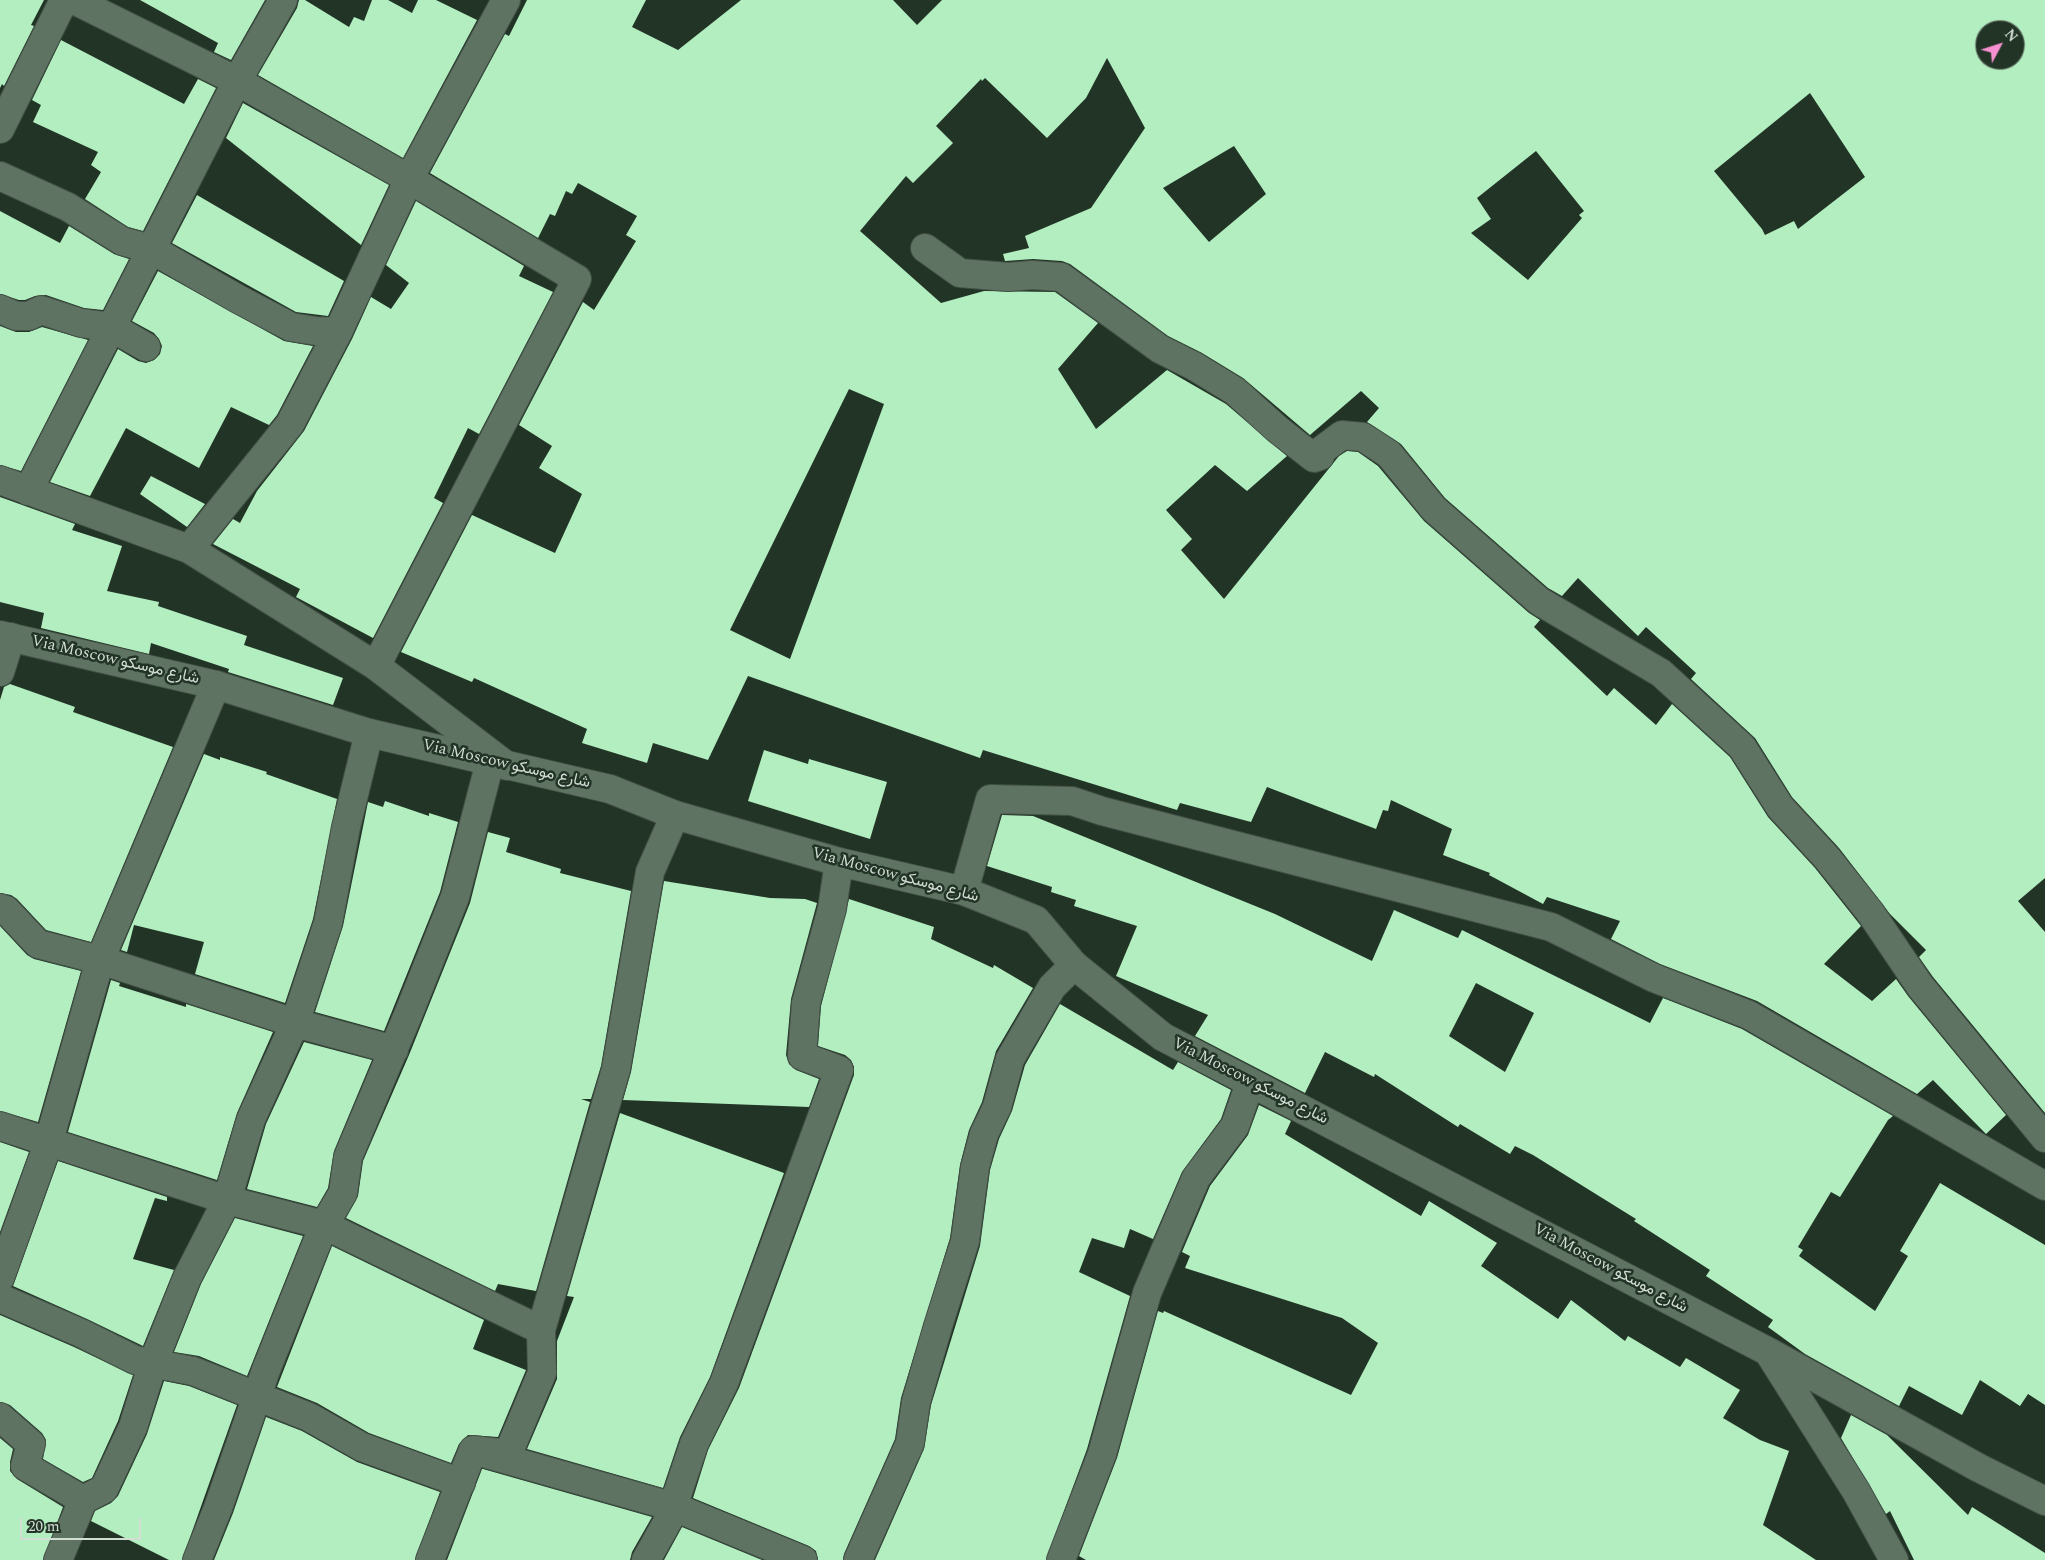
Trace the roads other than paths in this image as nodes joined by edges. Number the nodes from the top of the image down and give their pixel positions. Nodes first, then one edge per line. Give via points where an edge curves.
1 (64, 0) edge
2 (74, 0) edge
3 (283, 0) edge
4 (498, 2) edge
5 (237, 81) junction
6 (0, 130) edge
7 (0, 176) edge
8 (409, 179) junction
9 (925, 248) dead end
10 (152, 249) junction
11 (0, 309) edge
12 (112, 328) junction
13 (338, 332) junction
14 (146, 347) dead end
15 (0, 480) edge
16 (28, 491) junction
17 (189, 549) junction
18 (6, 636) edge
19 (376, 666) junction
20 (0, 672) edge
21 (216, 685) junction
22 (369, 733) junction
23 (499, 764) junction
24 (675, 815) junction
25 (839, 862) junction
26 (964, 891) junction
27 (0, 908) edge
28 (100, 960) junction
29 (1074, 964) junction
30 (295, 1023) junction
31 (394, 1050) junction
32 (1250, 1082) junction
33 (0, 1126) edge
34 (2045, 1138) edge
35 (49, 1141) junction
36 (2045, 1186) edge
37 (227, 1200) junction
38 (324, 1225) junction
39 (0, 1278) edge
40 (0, 1298) edge
41 (541, 1330) junction
42 (1768, 1352) junction
43 (153, 1363) junction
44 (256, 1397) junction
45 (0, 1417) edge
46 (473, 1450) junction
47 (461, 1483) junction
48 (84, 1500) junction
49 (2045, 1501) edge
50 (674, 1507) junction
51 (58, 1560) edge
52 (197, 1560) edge
53 (430, 1560) edge
54 (646, 1560) edge
55 (802, 1560) edge
56 (858, 1560) edge
57 (1061, 1560) edge
58 (1894, 1560) edge

1 - 6 street
2 - 5 street
3 - 5 street
4 - 8 street
5 - 8 street
5 - 10 street
7 - 10 street via 68,207 122,241
8 - 13 street
8 - 19 street via 577,279
9 - 34 street via 960,273 1061,277 1160,349 1235,391 1314,458 1342,435 1363,438 1389,454 1434,509 1539,601 1661,673 1742,747 1780,807 1827,858 1870,912 1920,986
10 - 12 street
10 - 13 street via 291,326
11 - 12 street via 16,316 28,316 41,310 81,323
12 - 14 street
12 - 16 street
13 - 17 street via 290,424
15 - 16 street
16 - 17 street
17 - 19 street
18 - 20 street
18 - 21 street, Via Moscow شارع موسكو
19 - 23 street
21 - 22 street, Via Moscow شارع موسكو
21 - 28 street
22 - 23 street, Via Moscow شارع موسكو
22 - 30 street via 328,923
23 - 24 street, Via Moscow شارع موسكو via 610,790
23 - 31 street via 455,897
24 - 25 street, Via Moscow شارع موسكو
24 - 41 street via 650,872 616,1070
25 - 26 street, Via Moscow شارع موسكو
25 - 50 street via 832,909 806,1003 802,1056 839,1070 724,1384 694,1444
26 - 29 street, Via Moscow شارع موسكو via 1036,920
26 - 36 street via 990,799 1072,801 1551,927 1654,978 1749,1015
27 - 28 street via 6,910 38,944
28 - 30 street
28 - 35 street
29 - 32 street, Via Moscow شارع موسكو via 1163,1037
29 - 56 street via 1052,987 1010,1059 975,1167 965,1241 916,1402 910,1443
30 - 31 street
30 - 37 street via 251,1119
31 - 38 street via 348,1157 343,1193
32 - 42 street, Via Moscow شارع موسكو
32 - 57 street via 1235,1126 1196,1178 1147,1294 1102,1454
33 - 35 street
35 - 37 street
35 - 39 street
37 - 38 street
37 - 43 street via 187,1278
38 - 41 street
38 - 44 street
40 - 43 street via 135,1360
41 - 46 street via 542,1373 508,1454
42 - 49 street, Via Moscow شارع موسكو
42 - 58 street via 1856,1491
43 - 44 street via 192,1371
43 - 48 street via 133,1427 104,1488
44 - 47 street via 309,1418 362,1446
44 - 52 street
45 - 48 street via 30,1444 25,1466
46 - 47 street
46 - 50 street
47 - 53 street
48 - 51 street
50 - 54 street via 661,1537
50 - 55 street

